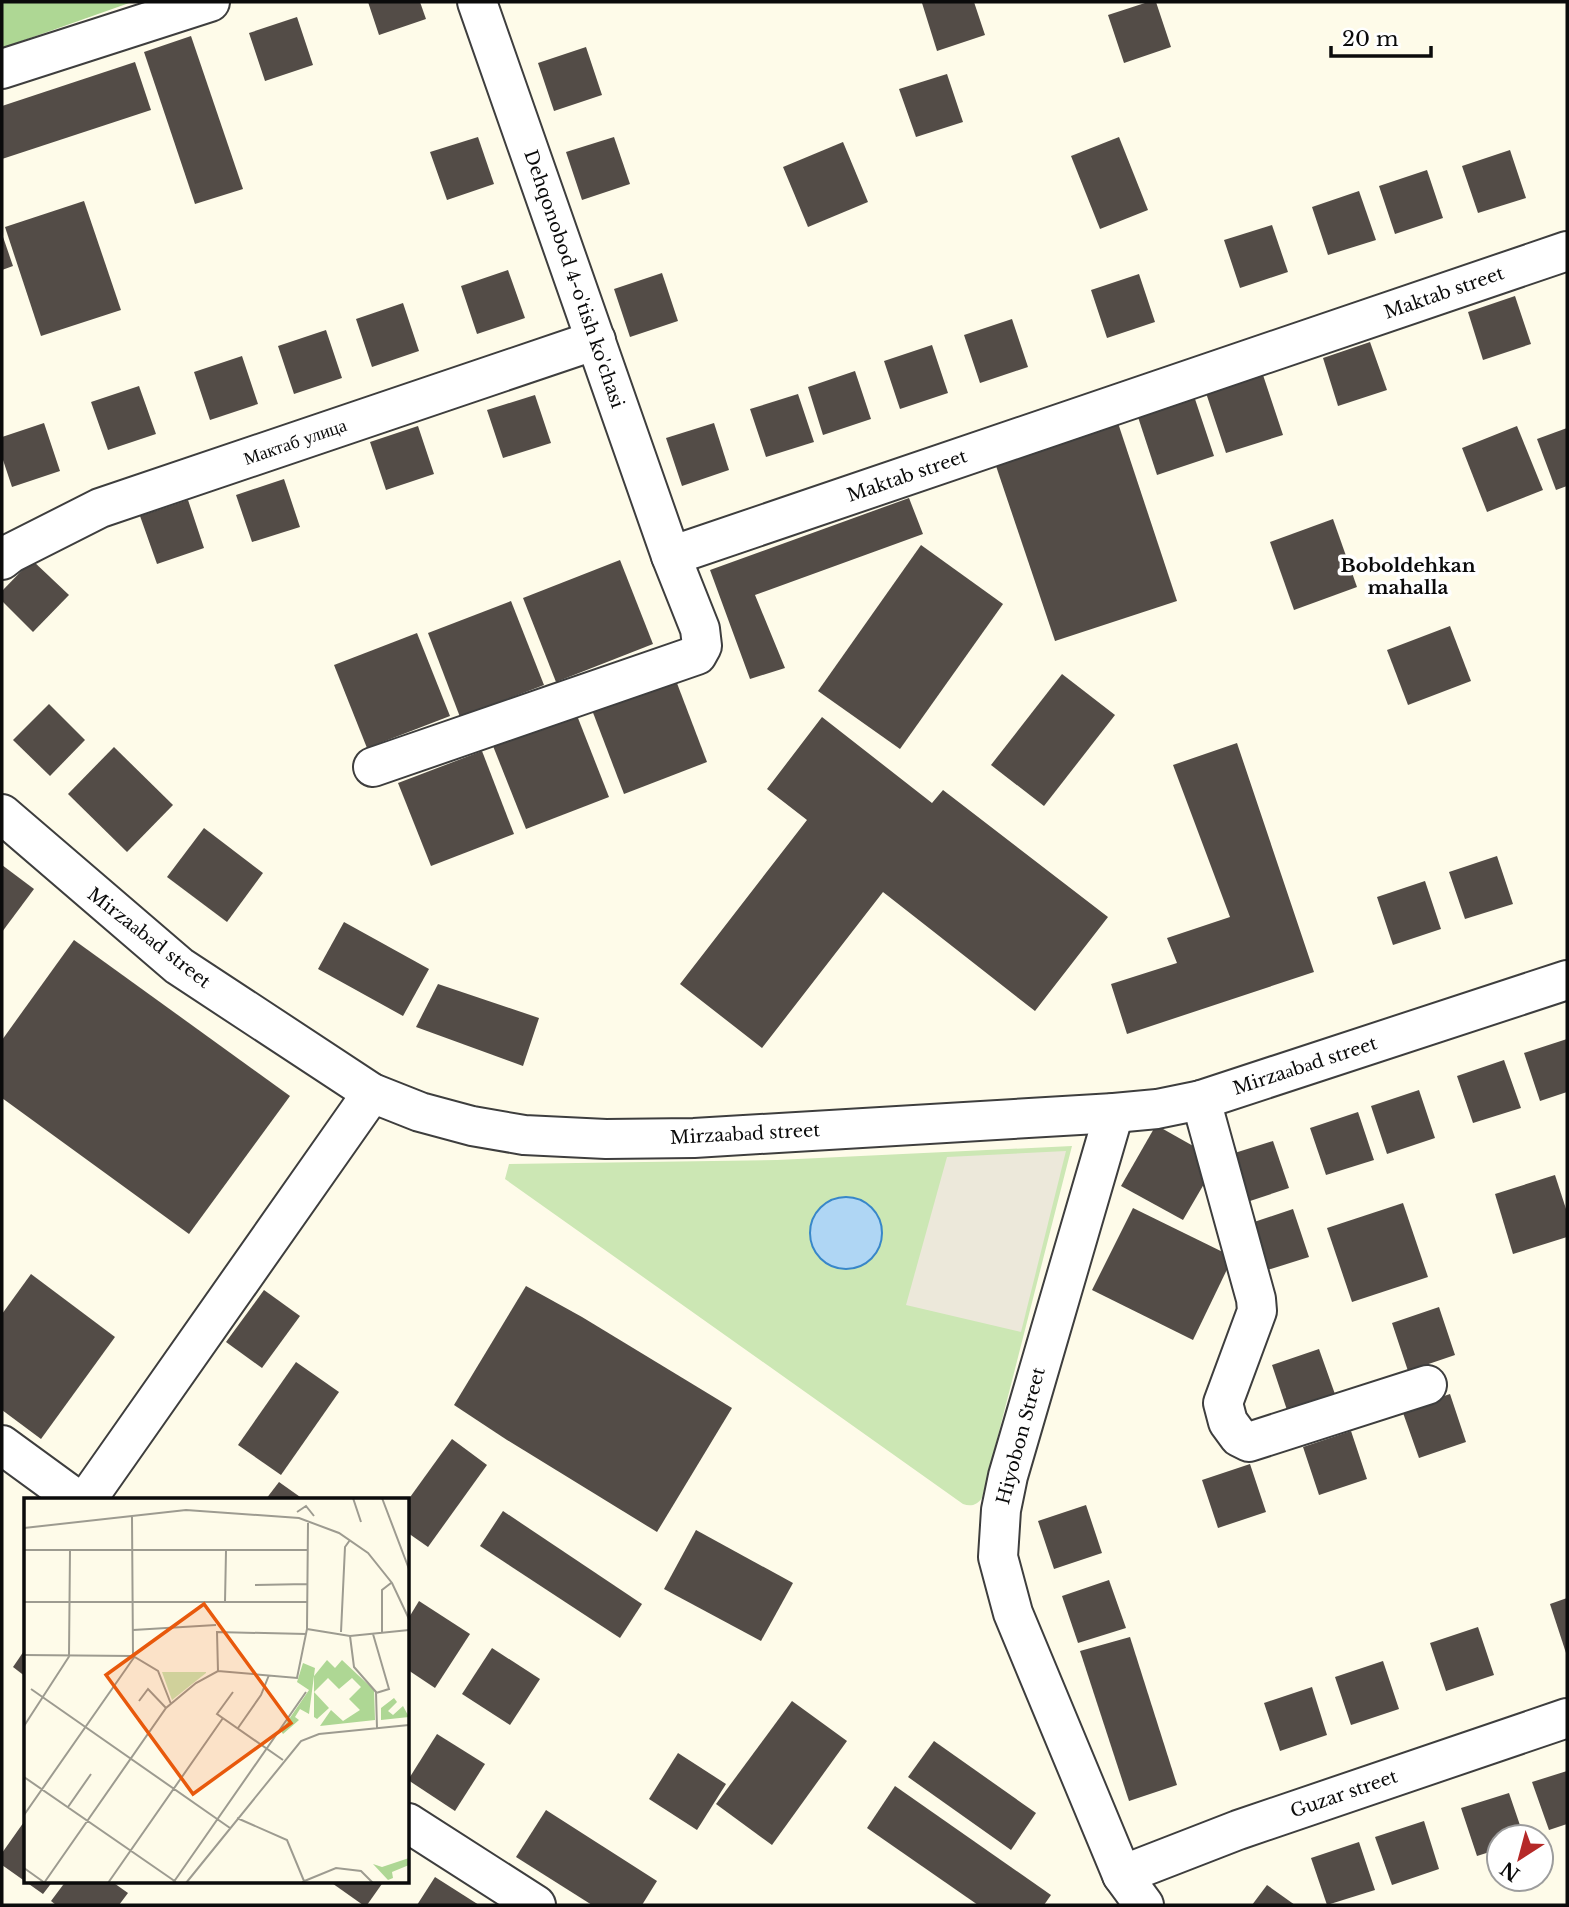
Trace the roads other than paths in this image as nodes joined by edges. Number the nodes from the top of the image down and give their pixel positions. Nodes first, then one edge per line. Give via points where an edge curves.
1 (211, 2) edge
2 (477, 2) edge
3 (2, 69) edge
4 (1567, 251) edge
5 (596, 340) junction
6 (671, 556) junction
7 (2, 560) edge
8 (373, 767) dead end
9 (2, 814) edge
10 (1567, 980) edge
11 (372, 1093) junction
12 (1201, 1100) junction
13 (1114, 1113) junction
14 (1427, 1385) dead end
15 (2, 1445) edge
16 (75, 1498) edge
17 (88, 1498) edge
18 (1567, 1718) edge
19 (410, 1824) edge
20 (1136, 1897) edge
21 (536, 1905) edge

1 - 3 street
2 - 5 street, Dehqonobod 4-o'tish ko'chasi
4 - 6 street, Maktab street
5 - 6 street, Dehqonobod 4-o'tish ko'chasi
5 - 7 street, Мактаб улица via 100,508
6 - 8 street via 700,629 702,646 697,655
9 - 11 street, Mirzaаbаd street via 179,966
10 - 12 street, Mirzaаbаd street
11 - 13 street, Mirzaаbаd street via 472,1126 524,1135 606,1139
11 - 17 street
12 - 13 street, Mirzaаbаd street
12 - 14 street via 1256,1298 1257,1311 1223,1403 1228,1422 1239,1437 1249,1442
13 - 20 street, Hiyobon Street via 1008,1476 998,1557 1013,1613
15 - 16 street
18 - 20 street, Guzar street via 1238,1830
19 - 21 street

